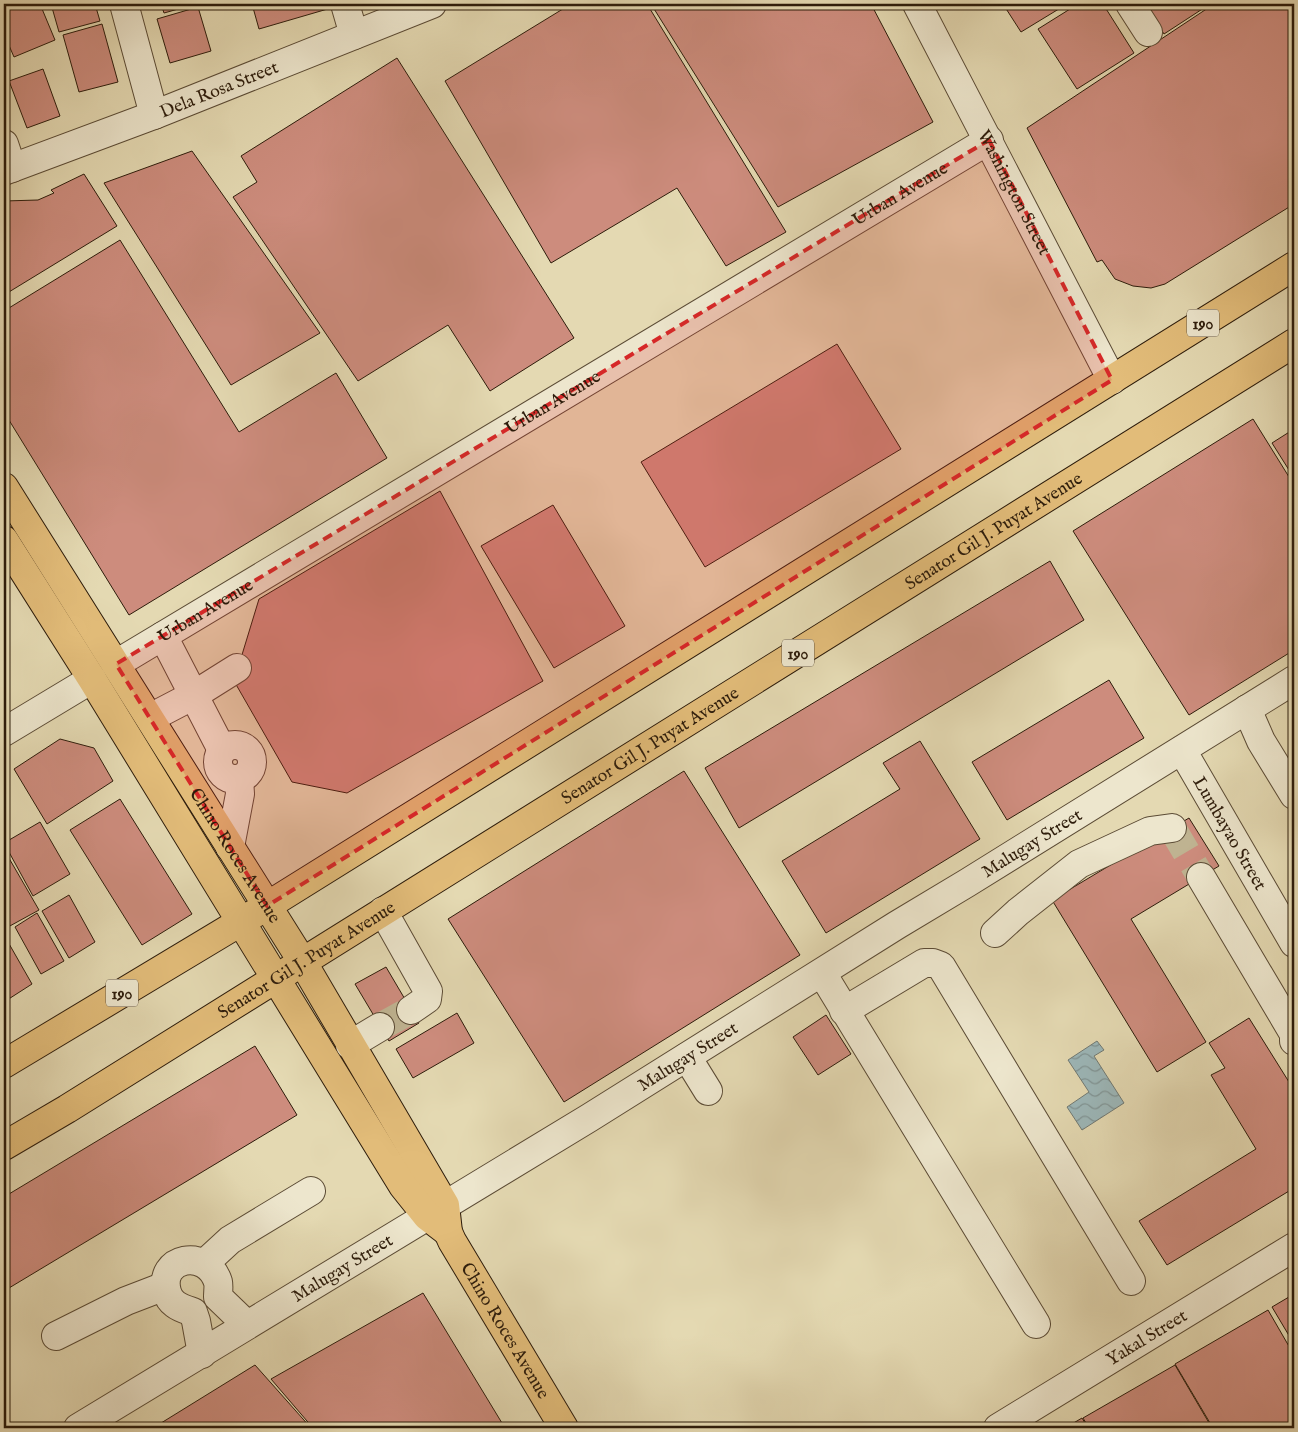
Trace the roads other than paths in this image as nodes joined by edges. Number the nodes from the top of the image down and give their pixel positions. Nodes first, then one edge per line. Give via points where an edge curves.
1 (124, 4) edge
2 (345, 4) edge
3 (432, 4) edge
4 (918, 4) edge
5 (1130, 4) edge
6 (1148, 32) dead end
7 (354, 35) junction
8 (154, 115) junction
9 (989, 140) junction
10 (6, 161) edge
11 (1294, 266) edge
12 (1294, 343) edge
13 (1112, 380) junction
14 (4, 487) edge
15 (4, 540) edge
16 (163, 636) junction
17 (116, 664) junction
18 (237, 668) dead end
19 (92, 679) junction
20 (1294, 680) edge
21 (194, 695) junction
22 (1247, 709) junction
23 (150, 718) junction
24 (4, 732) edge
25 (1182, 750) junction
26 (1294, 795) edge
27 (1172, 828) dead end
28 (230, 847) junction
29 (1201, 877) tunnel mouth
30 (268, 906) junction
31 (383, 911) junction
32 (240, 922) junction
33 (995, 933) dead end
34 (1294, 943) edge
35 (302, 961) junction
36 (822, 973) junction
37 (276, 978) junction
38 (411, 1010) tunnel mouth
39 (844, 1011) junction
40 (380, 1027) tunnel mouth
41 (1294, 1041) edge
42 (350, 1045) junction
43 (687, 1057) junction
44 (4, 1064) edge
45 (708, 1091) dead end
46 (4, 1146) edge
47 (311, 1191) dead end
48 (440, 1218) junction
49 (1294, 1247) edge
50 (205, 1264) junction
51 (1131, 1281) dead end
52 (165, 1286) junction
53 (218, 1297) junction
54 (193, 1312) junction
55 (1036, 1324) dead end
56 (247, 1325) junction
57 (56, 1336) dead end
58 (202, 1354) junction
59 (78, 1428) edge
60 (564, 1428) edge
61 (998, 1428) edge

1 - 8 street
2 - 7 street
3 - 7 street, Dela Rosa Street
4 - 9 street, Washington Street
5 - 6 street
7 - 8 street, Dela Rosa Street
8 - 10 street, Dela Rosa Street
9 - 13 street, Washington Street
9 - 16 street, Urban Avenue
11 - 13 main road, 190
12 - 31 main road, Senator Gil J. Puyat Avenue / 190
13 - 30 main road, 190
14 - 17 main road, Chino Roces Avenue
15 - 19 main road, Chino Roces Avenue
16 - 17 street, Urban Avenue
16 - 21 street
17 - 23 main road, Chino Roces Avenue
18 - 21 street
19 - 24 street
19 - 32 main road, Chino Roces Avenue
20 - 22 street, Malugay Street
21 - 23 street
21 - 28 street via 222,750 238,745 248,751 252,762 249,773 239,779 240,794
22 - 25 street, Malugay Street
22 - 26 street via 1261,741
23 - 28 main road, Chino Roces Avenue
25 - 34 street, Lumbayao Street
25 - 36 street, Malugay Street
27 - 33 street via 1150,831 1079,864
28 - 30 main road, Chino Roces Avenue
29 - 41 street via 1294,1034
30 - 32 main road, 190
30 - 35 main road, Chino Roces Avenue
31 - 35 main road, Senator Gil J. Puyat Avenue / 190
31 - 38 street via 428,991 427,999
32 - 37 main road, Chino Roces Avenue
32 - 44 main road, 190
35 - 37 main road, Senator Gil J. Puyat Avenue / 190
35 - 42 main road, Chino Roces Avenue
36 - 39 street
36 - 43 street, Malugay Street
37 - 46 main road, Senator Gil J. Puyat Avenue / 190
37 - 48 main road, Chino Roces Avenue via 403,1186
39 - 51 street via 924,963 941,966
39 - 55 street
40 - 42 street
42 - 48 main road, Chino Roces Avenue
43 - 45 street
43 - 48 street, Malugay Street
47 - 50 street via 230,1240
48 - 56 street, Malugay Street
48 - 60 main road, Chino Roces Avenue
49 - 61 street, Yakal Street
50 - 52 street via 183,1260 167,1274
50 - 53 street via 218,1282
52 - 54 street via 175,1305
52 - 57 street via 126,1301
53 - 54 street
53 - 56 street
54 - 58 street
56 - 58 street, Malugay Street
58 - 59 street, Malugay Street

